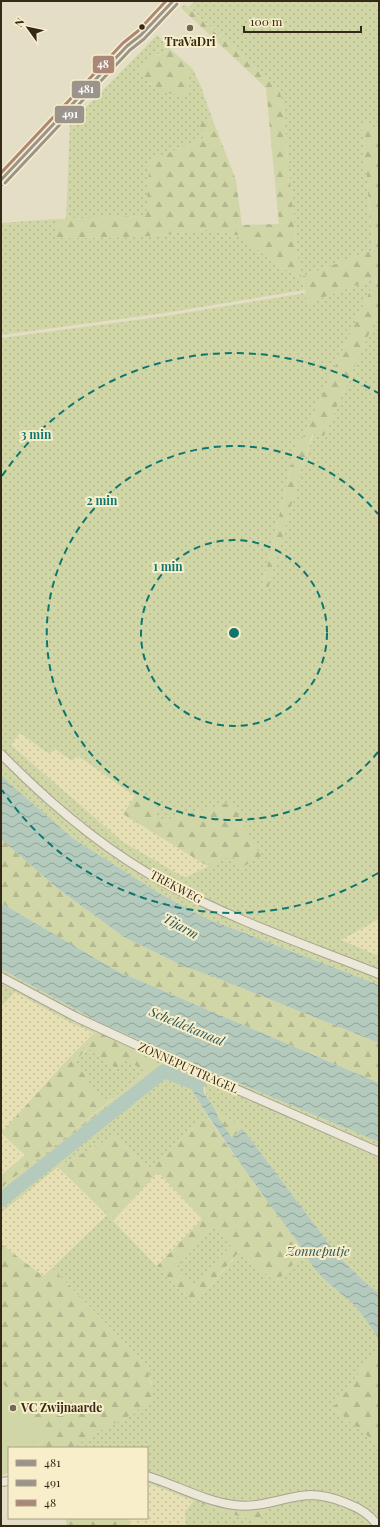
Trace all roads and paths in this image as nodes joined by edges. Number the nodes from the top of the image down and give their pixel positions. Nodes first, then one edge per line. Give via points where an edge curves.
1 (173, 1) edge
2 (1, 180) edge
3 (1, 754) edge
4 (379, 974) edge
5 (1, 977) edge
6 (379, 1152) edge
7 (148, 1476) edge
8 (378, 1526) edge

1 - 2 main road
3 - 4 street, TREKWEG via 43,795 84,829 166,883 219,909
5 - 6 street, ZONNEPUTTRAGEL via 76,1017
7 - 8 street via 202,1497 235,1506 310,1495 324,1496 352,1505

